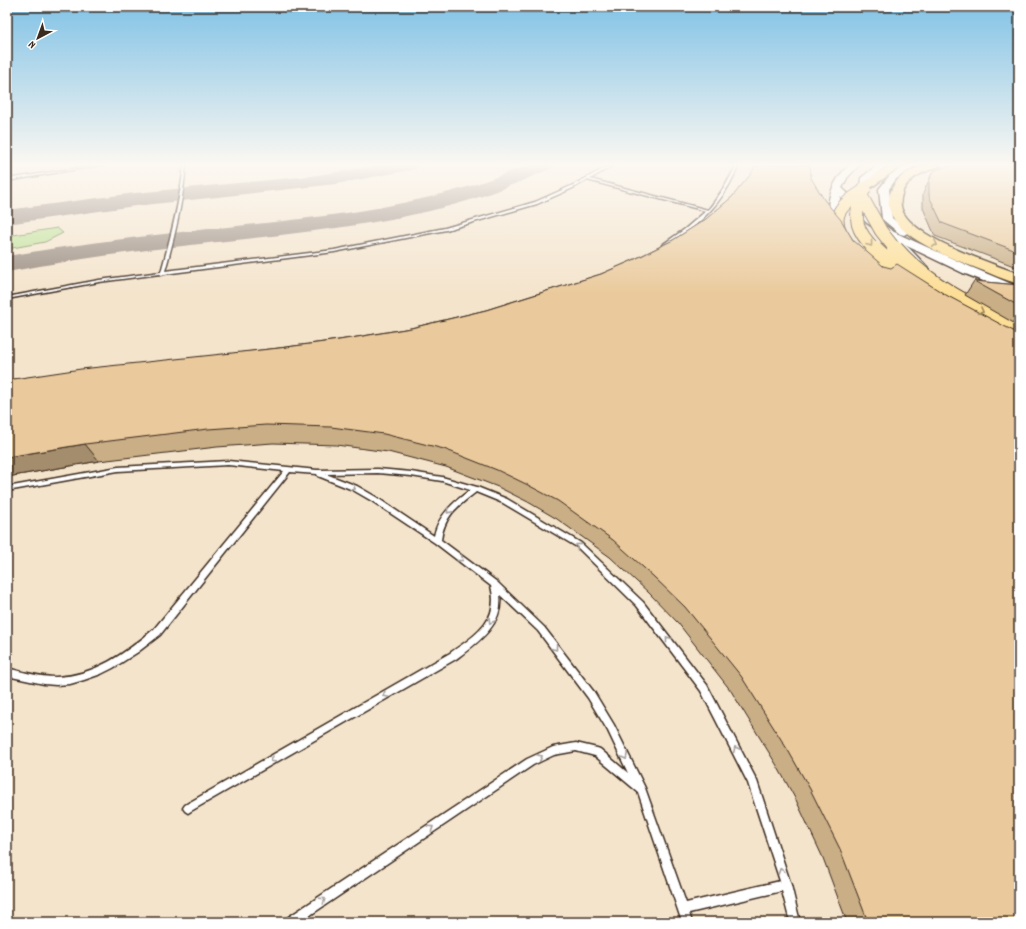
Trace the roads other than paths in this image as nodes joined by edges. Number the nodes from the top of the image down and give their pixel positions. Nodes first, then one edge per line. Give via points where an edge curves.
1 (179, 207) edge
2 (521, 207) edge
3 (694, 207) edge
4 (711, 207) edge
5 (833, 207) edge
6 (842, 207) edge
7 (857, 207) edge
8 (858, 207) edge
9 (870, 207) edge
10 (886, 207) edge
11 (894, 207) edge
12 (708, 211) junction
13 (890, 234) junction
14 (915, 240) tunnel mouth
15 (659, 248) edge
16 (854, 252) joint
17 (930, 272) dead end
18 (162, 274) junction
19 (935, 278) dead end
20 (1019, 279) edge
21 (1019, 291) edge
22 (7, 298) edge
23 (955, 300) edge
24 (1019, 330) edge
25 (1019, 345) edge
26 (290, 469) junction
27 (317, 472) junction
28 (7, 489) edge
29 (475, 489) junction
30 (437, 541) junction
31 (494, 584) junction
32 (7, 672) edge
33 (642, 791) junction
34 (188, 808) dead end
35 (786, 885) junction
36 (683, 909) junction
37 (291, 922) edge
38 (687, 922) edge
39 (795, 922) edge

1 - 18 lane
2 - 18 lane via 446,230 334,251
3 - 12 lane
4 - 12 lane
5 - 16 main road via 835,226
6 - 16 highway, bridge via 837,214 837,225 842,237
7 - 13 main road
8 -> 25 highway, bridge via 856,219 862,232 872,247 891,266 951,309
9 -> 24 highway, bridge via 883,235 904,257 935,282 982,312
10 - 14 main road via 887,219
11 -> 20 highway via 908,227 935,244
12 - 15 lane via 687,230
13 - 17 lane
13 - 21 main road
18 - 22 lane
19 - 23 lane
26 - 27 lane
26 - 28 lane via 228,463 118,469
26 - 32 lane via 157,632 135,651 84,677 55,681
27 - 29 lane via 378,471 411,474 442,479
27 -> 30 lane via 367,496
29 -> 30 lane via 444,518 438,529
35 -> 29 lane via 752,781 715,708 704,688 640,604 579,545 505,501
30 -> 31 lane
31 -> 33 lane via 541,629 591,695 611,728
31 -> 34 lane via 496,612 488,626 474,641 453,656
33 - 36 lane
37 -> 33 lane via 530,762 553,751 576,747 597,752
35 - 36 lane
35 - 39 lane
36 - 38 lane

